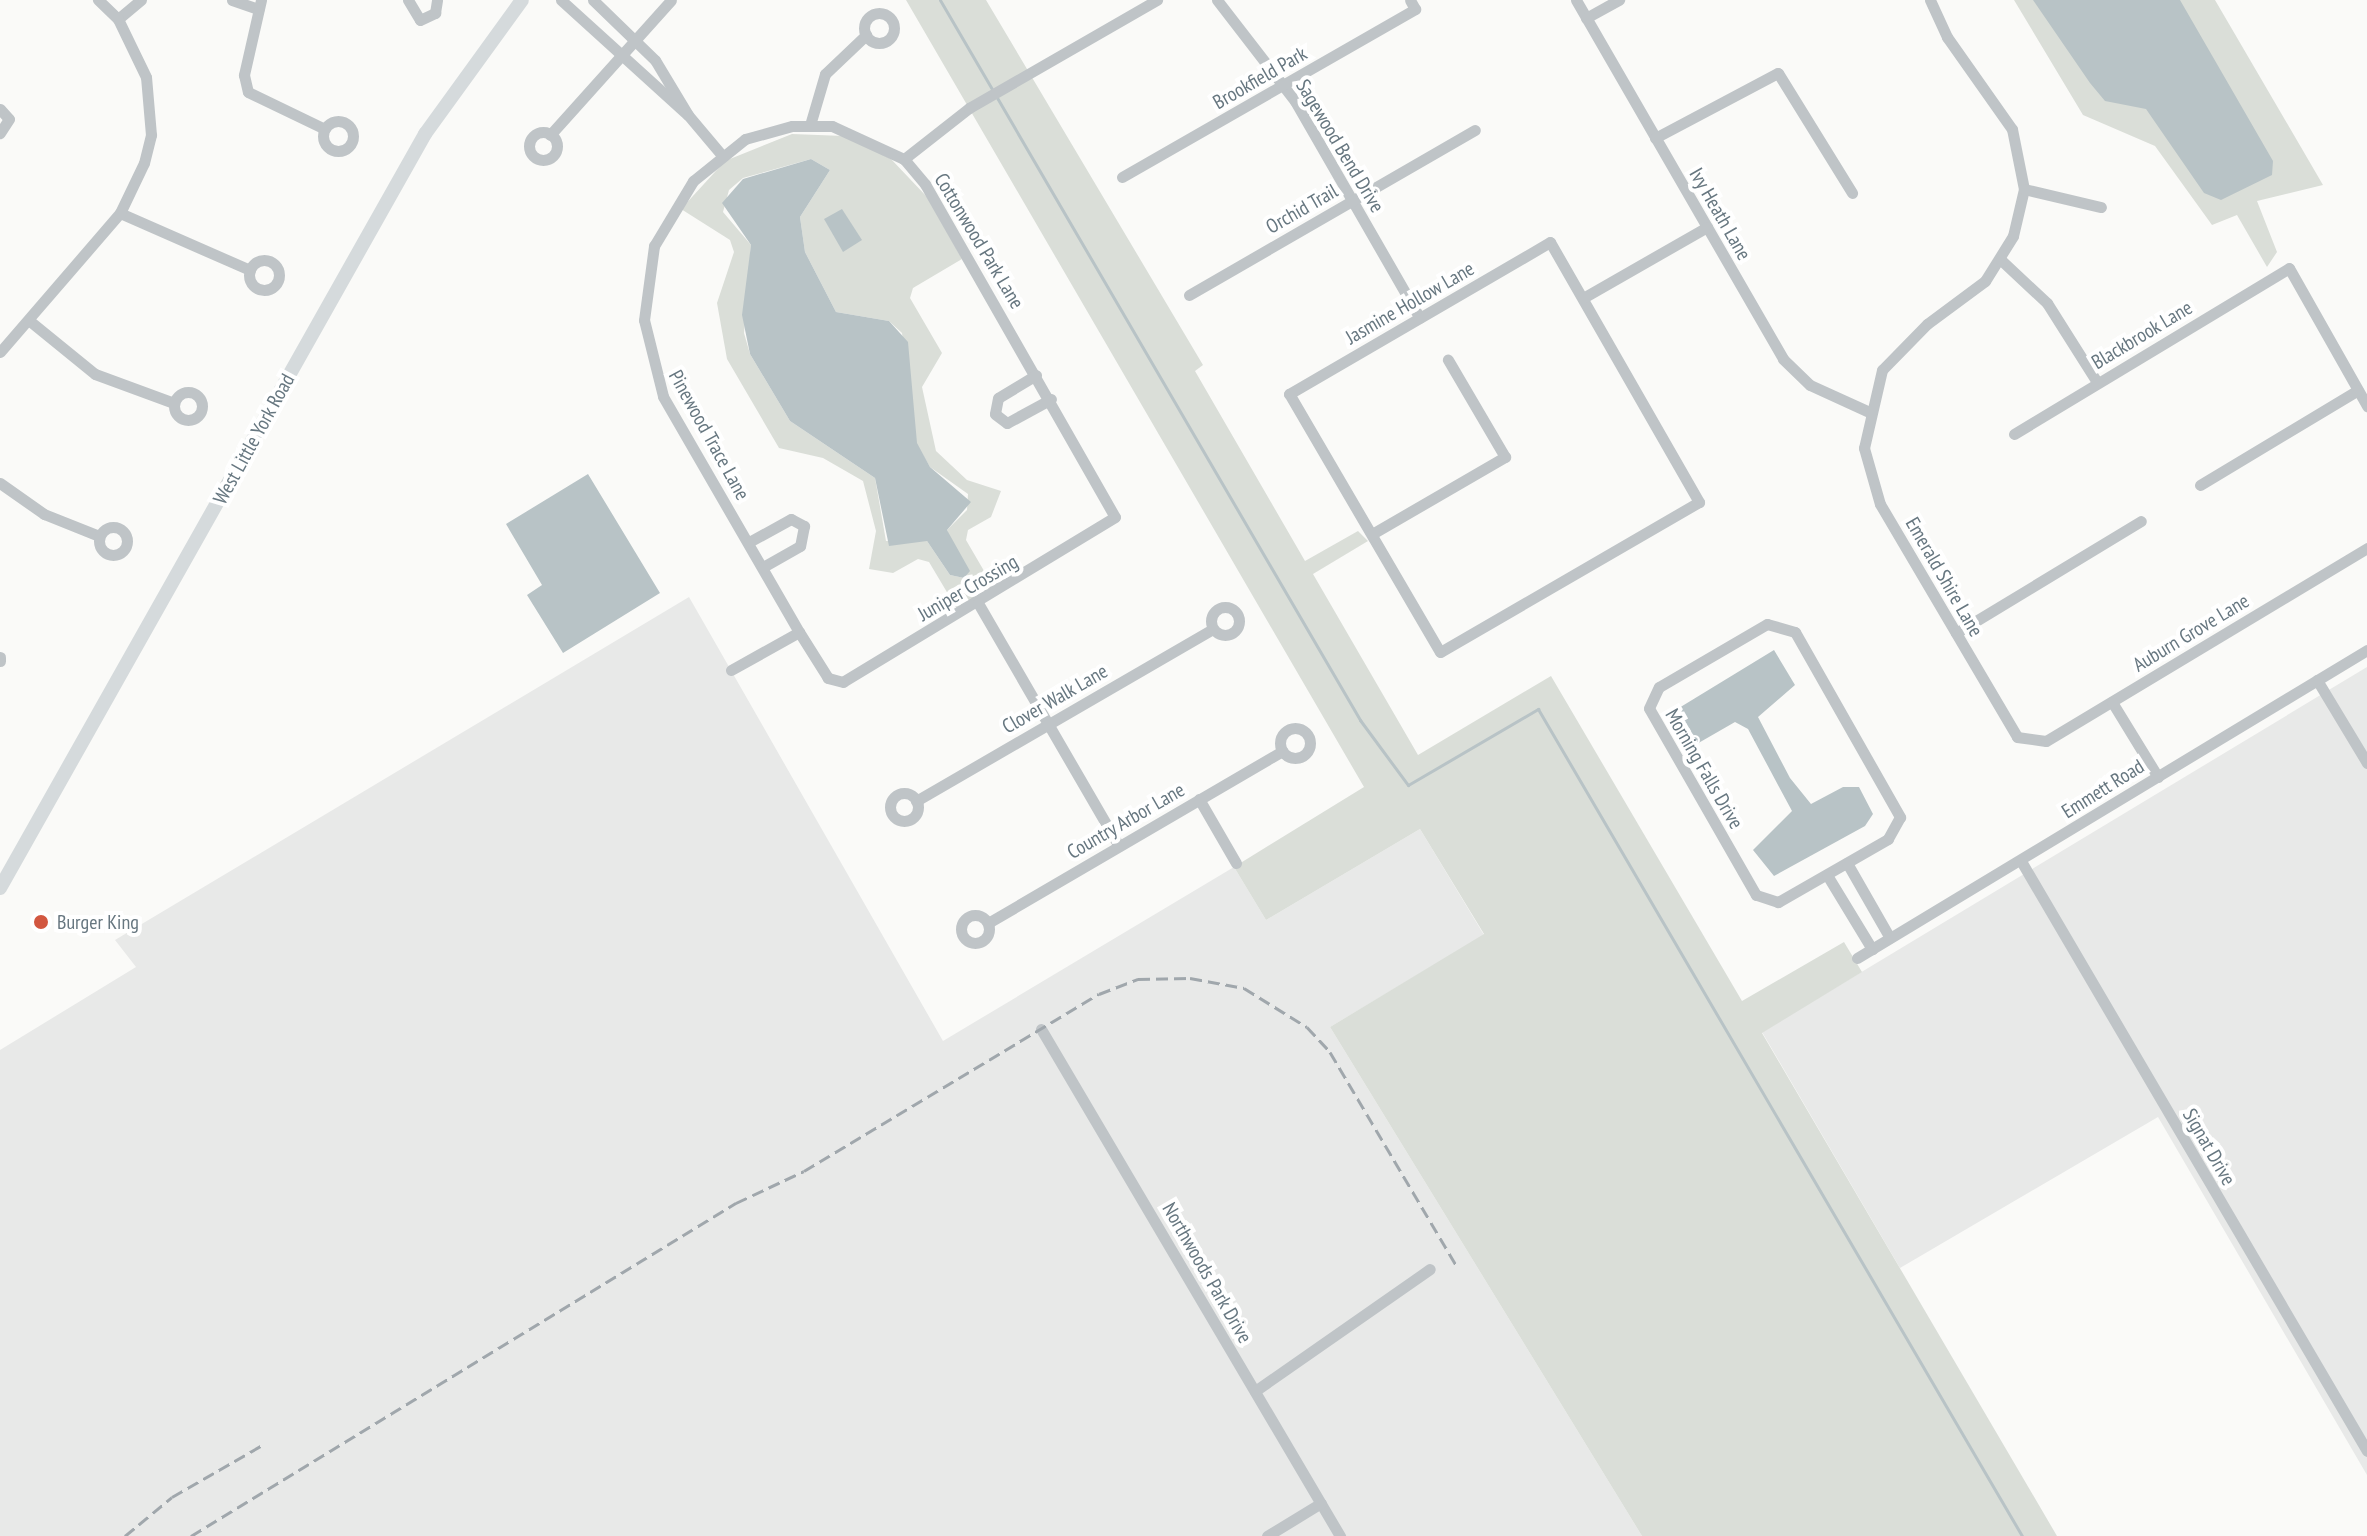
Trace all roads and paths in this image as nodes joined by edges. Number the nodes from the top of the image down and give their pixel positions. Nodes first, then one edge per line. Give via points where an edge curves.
1 (98, 0) edge
2 (141, 0) edge
3 (232, 0) edge
4 (408, 0) edge
5 (437, 0) edge
6 (522, 0) edge
7 (561, 0) edge
8 (593, 0) edge
9 (671, 0) edge
10 (1157, 0) edge
11 (1217, 0) edge
12 (1576, 0) edge
13 (1619, 0) edge
14 (1930, 0) edge
15 (260, 5) edge
16 (1413, 5) edge
17 (1586, 18) junction
18 (118, 19) junction
19 (866, 35) dead end
20 (635, 38) junction
21 (619, 54) junction
22 (1283, 85) junction
23 (0, 109) edge
24 (688, 115) junction
25 (810, 125) junction
26 (325, 129) dead end
27 (1475, 130) dead end
28 (0, 133) edge
29 (550, 135) dead end
30 (1655, 138) junction
31 (720, 153) junction
32 (904, 159) junction
33 (1122, 177) dead end
34 (2024, 189) junction
35 (1852, 193) dead end
36 (1353, 201) junction
37 (2101, 207) dead end
38 (120, 213) junction
39 (1707, 227) junction
40 (2001, 260) junction
41 (250, 270) dead end
42 (1189, 295) dead end
43 (1583, 298) junction
44 (1420, 318) junction
45 (31, 322) junction
46 (0, 352) edge
47 (1448, 360) dead end
48 (1036, 375) junction
49 (2097, 382) junction
50 (2358, 390) junction
51 (1051, 399) junction
52 (174, 403) dead end
53 (2367, 406) edge
54 (1867, 411) junction
55 (2014, 434) dead end
56 (0, 483) edge
57 (2200, 485) dead end
58 (1115, 517) joint
59 (2141, 521) dead end
60 (1372, 534) junction
61 (99, 536) dead end
62 (749, 542) junction
63 (2367, 548) edge
64 (763, 567) junction
65 (978, 603) junction
66 (1213, 629) dead end
67 (799, 632) junction
68 (1956, 633) junction
69 (2367, 650) edge
70 (731, 670) dead end
71 (2317, 680) junction
72 (834, 681) joint
73 (2112, 702) junction
74 (1048, 724) junction
75 (2031, 744) joint
76 (1282, 751) dead end
77 (2367, 763) edge
78 (2158, 777) junction
79 (1199, 799) junction
80 (916, 801) dead end
81 (1119, 846) junction
82 (2021, 861) junction
83 (1236, 863) dead end
84 (1847, 863) junction
85 (1827, 875) junction
86 (0, 888) edge
87 (1867, 898) junction
88 (1848, 910) junction
89 (988, 923) dead end
90 (1890, 938) junction
91 (1872, 949) junction
92 (1857, 958) dead end
93 (1041, 1029) dead end
94 (1430, 1269) dead end
95 (1255, 1391) junction
96 (2367, 1451) edge
97 (1321, 1503) junction
98 (1267, 1536) edge
99 (1340, 1536) edge

1 - 18 street
2 - 18 street
3 - 15 street
4 - 5 street via 420,20 435,13
6 - 86 main road, West Little York Road via 425,134
7 - 21 street
8 - 20 street
9 - 20 street
10 - 32 street via 969,108
11 - 22 street, Sagewood Bend Drive
12 - 17 street, Ivy Heath Lane
13 - 17 street
14 - 34 street via 1947,37 2012,129
15 - 26 street via 248,92
16 - 22 street, Brookfield Park
17 - 30 street, Ivy Heath Lane
18 - 38 street via 135,47 151,105 144,163
19 - 25 street via 825,74
20 - 21 street
20 - 24 street via 679,91
21 - 24 street
21 - 29 street
22 - 33 street, Brookfield Park
22 - 36 street, Sagewood Bend Drive
23 - 28 street via 9,119
24 - 31 street
25 - 31 street, Cottonwood Park Lane via 769,130
25 - 32 street, Cottonwood Park Lane via 859,133
27 - 36 street, Orchid Trail
30 - 35 street via 1778,73
30 - 39 street, Ivy Heath Lane
31 - 62 street, Pinewood Trace Lane via 664,222 647,269 644,320 663,396
32 - 48 street, Cottonwood Park Lane
34 - 37 street
34 - 40 street
36 - 42 street, Orchid Trail
36 - 44 street, Sagewood Bend Drive
38 - 41 street
38 - 45 street
39 - 43 street
39 - 54 street, Ivy Heath Lane via 1783,359 1810,385
40 - 49 street via 2047,303
40 - 54 street via 1967,298 1899,347
43 - 44 street, Jasmine Hollow Lane via 1550,242
43 - 60 street via 1699,502 1440,652
44 - 60 street, Jasmine Hollow Lane via 1289,394
45 - 46 street
45 - 52 street via 95,374
47 - 60 street via 1505,457
48 - 51 street, Cottonwood Park Lane
48 - 51 street via 998,398 995,414 1007,423
49 - 50 street, Blackbrook Lane via 2289,268
49 - 55 street, Blackbrook Lane
50 - 53 street
50 - 57 street
51 - 58 street, Cottonwood Park Lane
54 - 68 street, Emerald Shire Lane via 1864,448 1875,492
56 - 61 street via 44,514
58 - 65 street, Juniper Crossing
59 - 68 street
62 - 64 street, Pinewood Trace Lane
62 - 64 street via 791,519 804,526 800,546
63 - 73 street, Auburn Grove Lane
64 - 67 street, Pinewood Trace Lane
65 - 72 street, Juniper Crossing
65 - 74 street
66 - 74 street, Clover Walk Lane
67 - 70 street
67 - 72 street, Pinewood Trace Lane
68 - 75 street, Emerald Shire Lane via 2017,737
69 - 71 street, Emmett Road
71 - 77 street
71 - 78 street, Emmett Road
73 - 75 street, Auburn Grove Lane
73 - 78 street
74 - 80 street, Clover Walk Lane
74 - 81 street
76 - 79 street, Country Arbor Lane
78 - 82 street, Emmett Road
79 - 81 street, Country Arbor Lane
79 - 83 street
81 - 89 street, Country Arbor Lane
82 - 90 street, Emmett Road
82 - 96 street, Signat Drive
84 - 85 street
84 - 85 street, Morning Falls Drive via 1898,826 1898,809 1785,624 1767,624 1659,687 1649,708 1756,895 1770,902
84 - 87 street
85 - 88 street
87 - 88 street
87 - 90 street
88 - 91 street
90 - 91 street, Emmett Road
91 - 92 street, Emmett Road
93 - 95 street, Northwoods Park Drive
94 - 95 street
95 - 97 street, Northwoods Park Drive
97 - 98 street
97 - 99 street, Northwoods Park Drive

